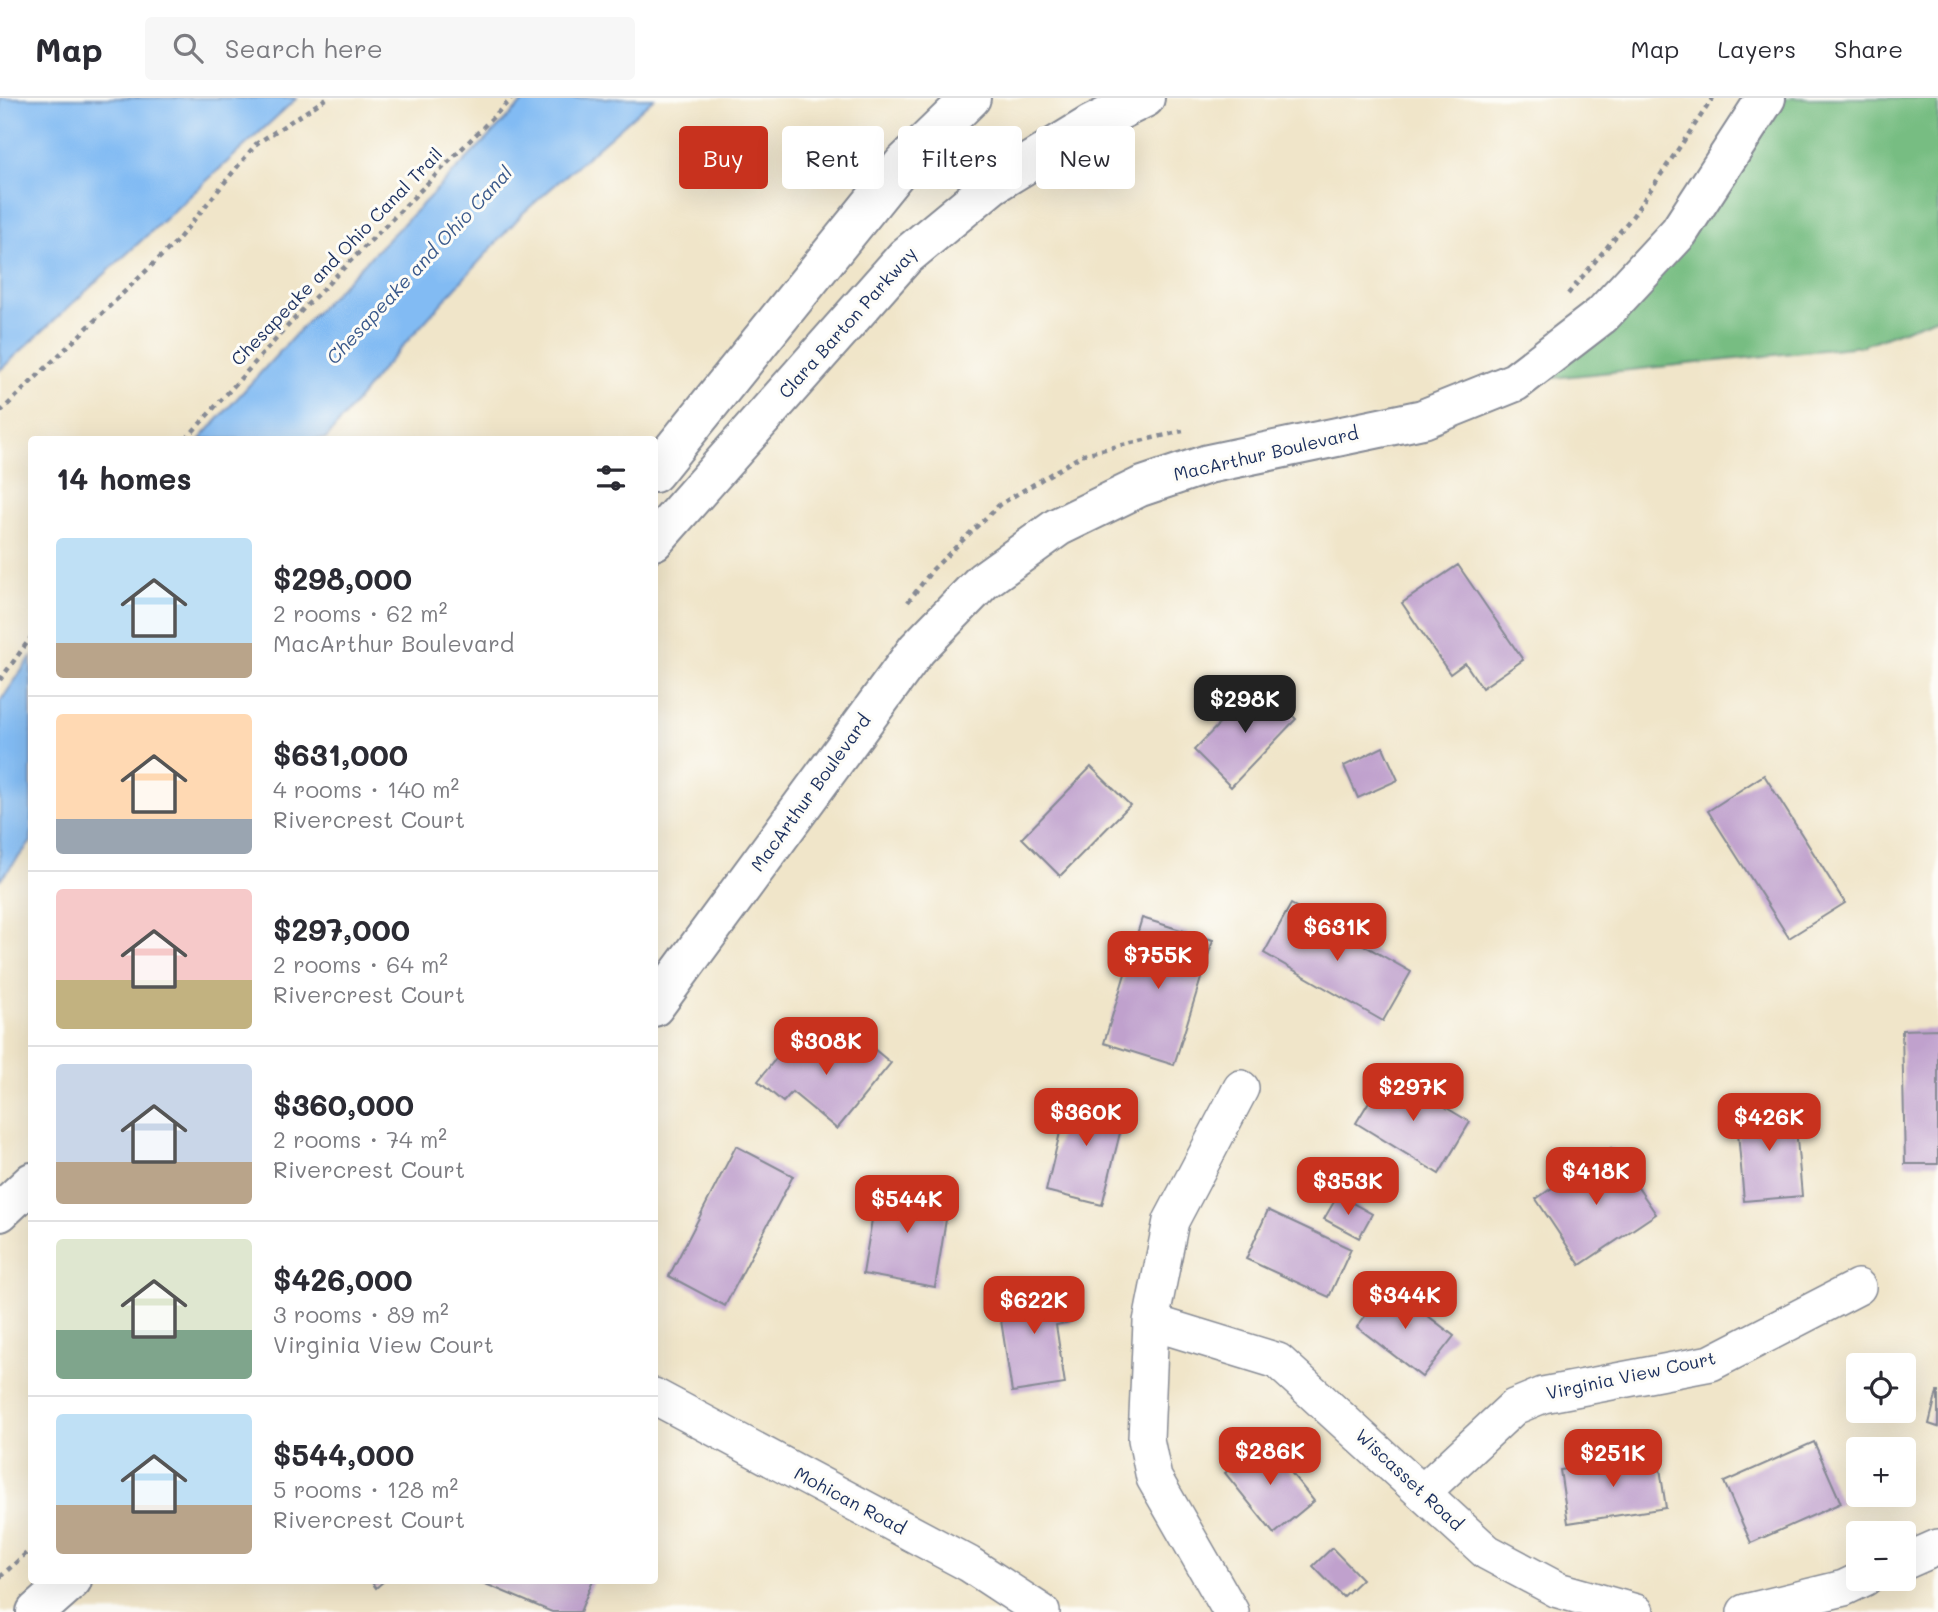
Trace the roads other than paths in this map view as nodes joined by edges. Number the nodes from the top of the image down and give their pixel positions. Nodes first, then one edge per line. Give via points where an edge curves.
1 (971, 98) edge
2 (1145, 98) edge
3 (1766, 98) edge
4 (658, 468) edge
5 (658, 536) edge
6 (658, 1002) edge
7 (1241, 1088) dead end
8 (28, 1186) edge
9 (0, 1212) edge
10 (1858, 1287) dead end
11 (1151, 1322) junction
12 (658, 1398) edge
13 (1424, 1492) junction
14 (1938, 1547) edge
15 (1916, 1557) edge
16 (68, 1584) edge
17 (1846, 1587) edge
18 (37, 1612) edge
19 (1042, 1612) edge
20 (1231, 1612) edge
21 (1636, 1612) edge
22 (1745, 1612) edge

1 - 4 main road via 904,163
2 - 5 main road, Clara Barton Parkway via 1092,124 992,185 905,257
3 - 6 main road, MacArthur Boulevard via 1679,232 1602,315 1515,382 1423,419 1208,464 1140,487 1058,527 983,581 917,649
7 - 11 street via 1171,1221
8 - 9 main road
10 - 13 street, Virginia View Court via 1711,1363 1543,1395 1514,1407
11 - 13 street, Wiscasset Road via 1278,1361
11 - 20 street via 1146,1439 1154,1478
12 - 19 street, Mohican Road via 969,1564
13 - 21 street, Wiscasset Road via 1487,1552 1558,1590
14 - 15 street
16 - 18 main road
17 - 22 street

